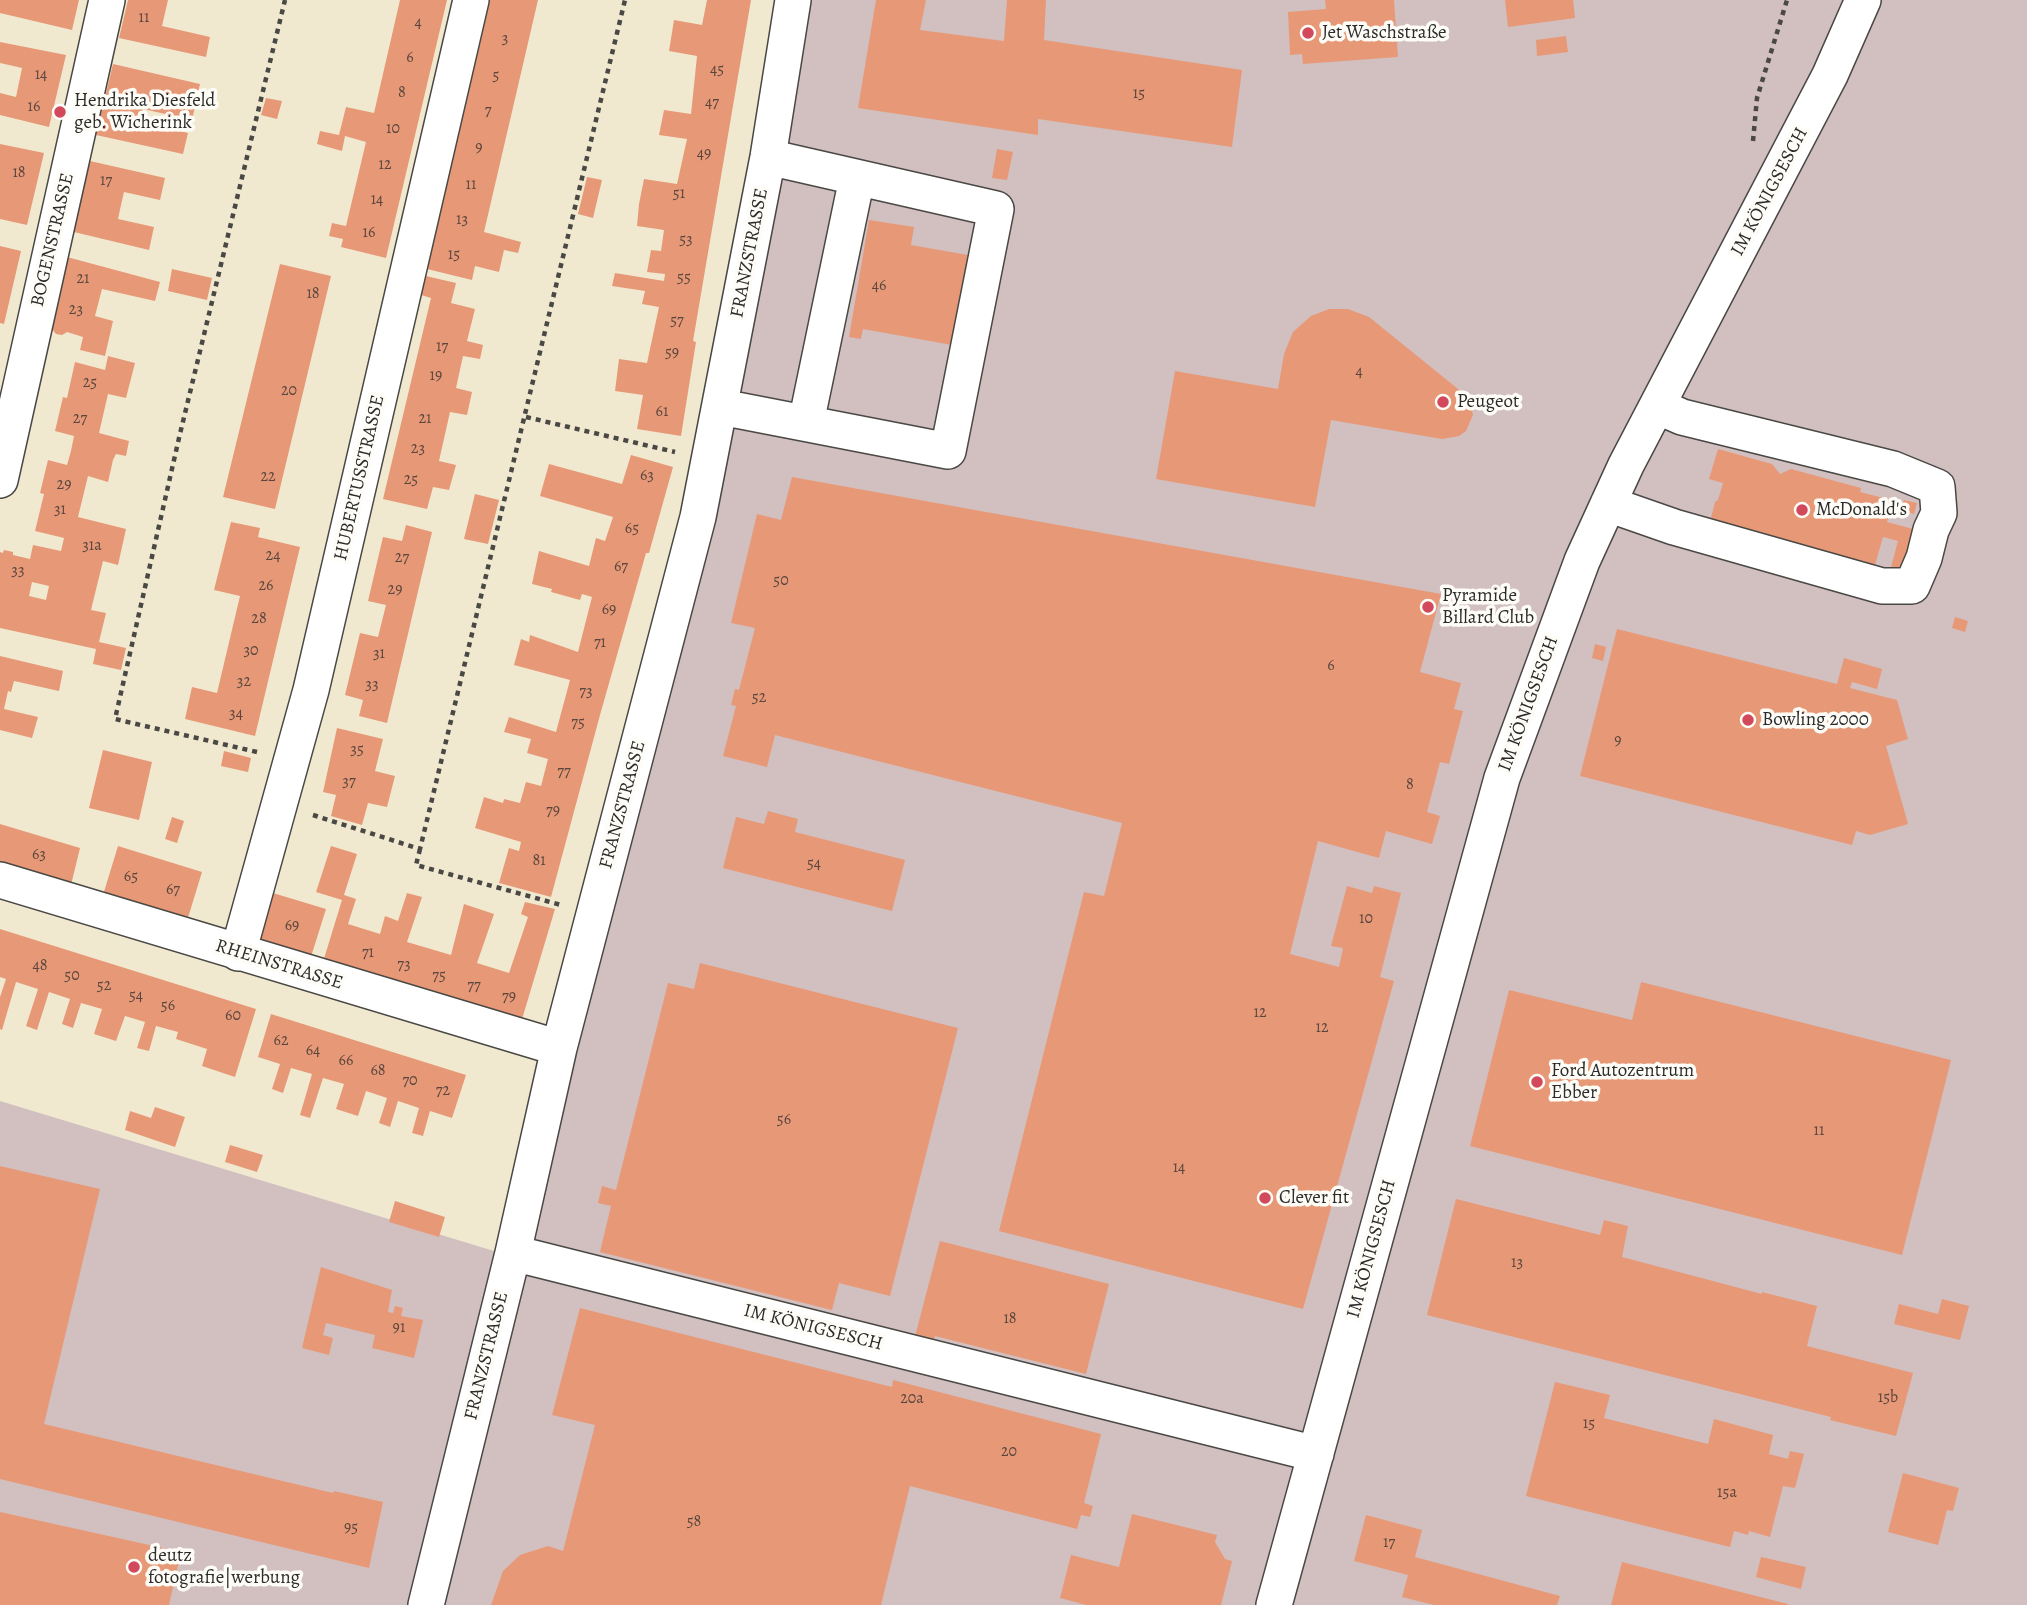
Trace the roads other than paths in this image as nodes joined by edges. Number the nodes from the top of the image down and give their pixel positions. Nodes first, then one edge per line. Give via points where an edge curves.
1 (107, 0) edge
2 (471, 0) edge
3 (793, 0) edge
4 (1863, 0) edge
5 (768, 157) junction
6 (857, 178) junction
7 (1657, 406) junction
8 (721, 407) junction
9 (806, 423) junction
10 (0, 480) edge
11 (1608, 504) junction
12 (0, 880) edge
13 (238, 953) junction
14 (559, 1048) junction
15 (513, 1252) junction
16 (1316, 1454) junction
17 (426, 1605) edge
18 (1274, 1605) edge

1 - 10 street, BOGENSTRASSE
2 - 13 street, HUBERTUSSTRASSE via 317,664
3 - 5 street, FRANZSTRASSE
4 - 7 street, IM KÖNIGSESCH via 1830,75
5 - 6 street
5 - 8 street, FRANZSTRASSE
6 - 9 street
6 - 9 street via 996,209 948,451
7 - 11 street, IM KÖNIGSESCH
7 - 11 street via 1682,417 1893,469 1937,486 1939,513 1912,586 1882,586
8 - 9 street
8 - 14 street, FRANZSTRASSE via 698,517
11 - 16 street, IM KÖNIGSESCH via 1582,561 1502,778
12 - 13 street, RHEINSTRASSE
13 - 14 street, RHEINSTRASSE
14 - 15 street, FRANZSTRASSE
15 - 16 street, IM KÖNIGSESCH
15 - 17 street, FRANZSTRASSE
16 - 18 street, IM KÖNIGSESCH

